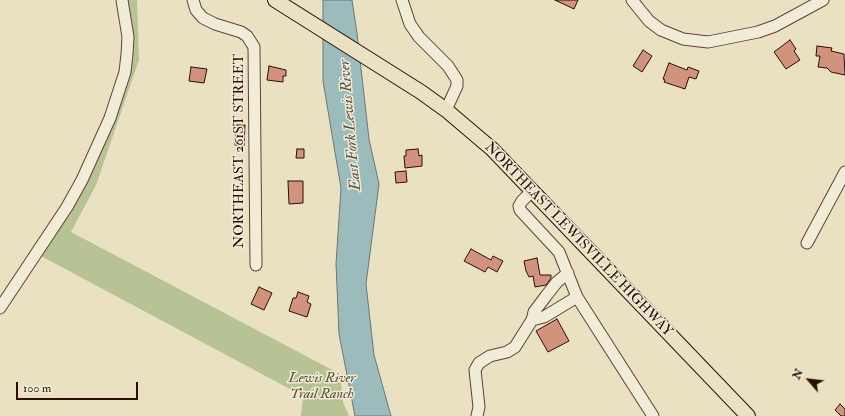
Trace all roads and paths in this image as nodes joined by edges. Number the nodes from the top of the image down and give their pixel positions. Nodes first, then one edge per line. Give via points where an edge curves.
1 (122, 0) edge
2 (193, 0) edge
3 (275, 0) edge
4 (402, 0) edge
5 (632, 0) edge
6 (823, 0) edge
7 (446, 110) junction
8 (845, 172) edge
9 (533, 190) junction
10 (807, 243) dead end
11 (256, 265) dead end
12 (568, 274) junction
13 (577, 297) junction
14 (0, 308) edge
15 (532, 320) junction
16 (477, 416) edge
17 (653, 416) edge
18 (748, 416) edge

1 - 14 street via 128,37 127,54 125,72 110,118 67,207
2 - 11 street, NORTHEAST 261ST STREET via 196,10 204,18 241,32 254,47
3 - 7 main road, NORTHEAST LEWISVILLE HIGHWAY
4 - 7 street via 410,24 419,37 448,66 457,80 457,86
5 - 6 street via 649,21 661,30 683,39 708,42 775,26
7 - 9 main road, NORTHEAST LEWISVILLE HIGHWAY via 492,149
8 - 10 street
9 - 12 street via 522,201 520,210 559,252
9 - 18 main road, NORTHEAST LEWISVILLE HIGHWAY
12 - 13 street
12 - 15 street via 557,282 546,296 534,312
13 - 15 street via 544,317
13 - 17 street
15 - 16 street via 515,346 507,352 490,356 477,366

